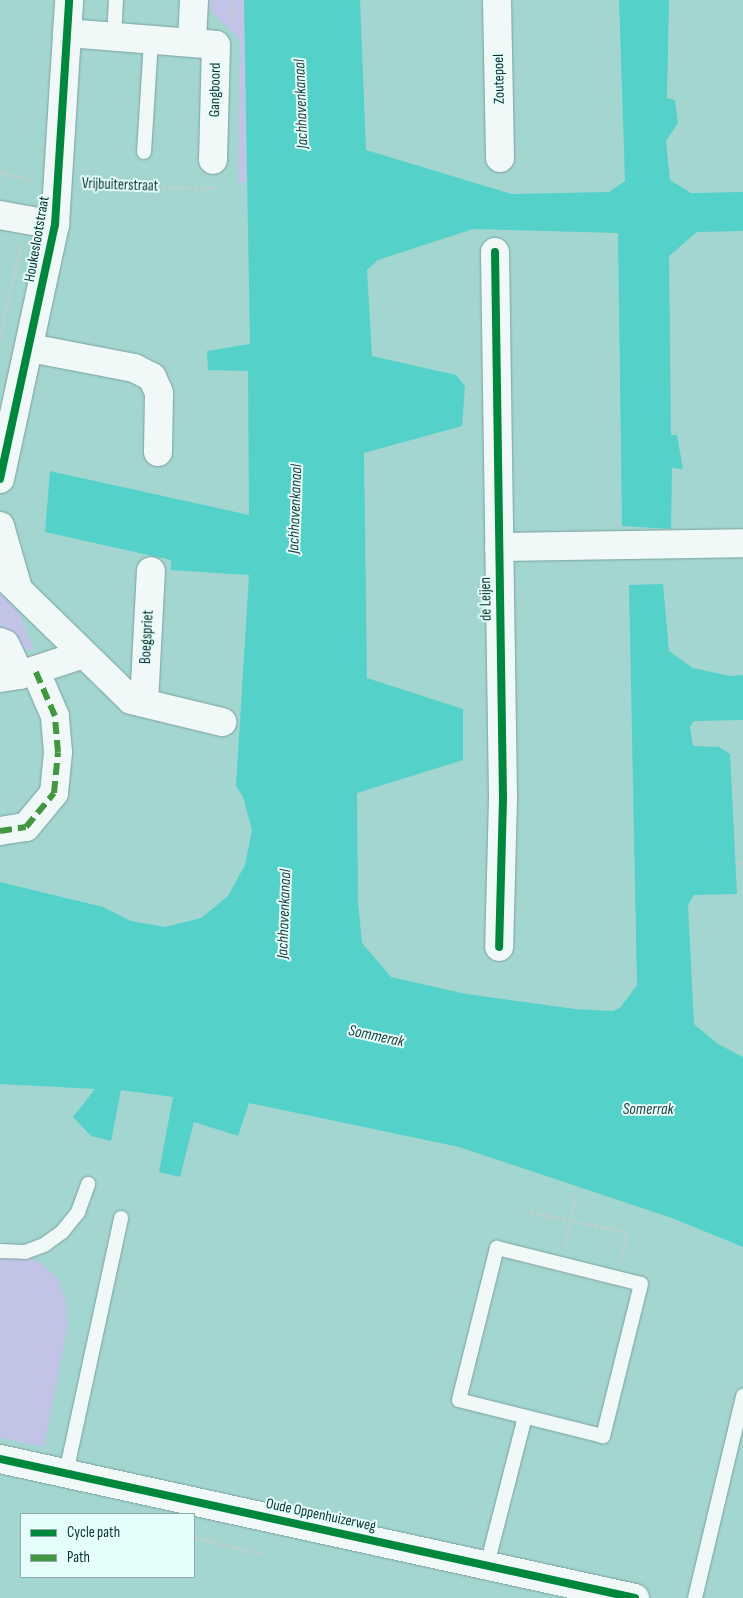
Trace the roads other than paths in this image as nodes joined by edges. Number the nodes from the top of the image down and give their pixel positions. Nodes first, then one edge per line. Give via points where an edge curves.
1 (69, 0) edge
2 (116, 0) edge
3 (194, 0) edge
4 (497, 0) edge
5 (67, 33) junction
6 (114, 37) junction
7 (151, 40) junction
8 (192, 42) junction
9 (144, 152) dead end
10 (500, 158) dead end
11 (214, 160) road end
12 (0, 214) edge
13 (55, 225) junction
14 (495, 252) dead end
15 (30, 348) junction
16 (158, 452) dead end
17 (0, 479) edge
18 (0, 526) edge
19 (743, 543) edge
20 (499, 547) junction
21 (151, 571) dead end
22 (9, 578) edge
23 (0, 642) edge
24 (81, 655) junction
25 (18, 674) edge
26 (144, 703) junction
27 (222, 722) dead end
28 (0, 831) edge
29 (500, 947) dead end
30 (88, 1184) dead end
31 (121, 1218) dead end
32 (0, 1251) edge
33 (743, 1396) edge
34 (525, 1417) junction
35 (0, 1459) edge
36 (66, 1473) junction
37 (487, 1566) junction
38 (635, 1598) edge
39 (695, 1598) edge

1 - 5 street, Houkeslootstraat
2 - 6 lane
3 - 8 street
4 - 10 street, Zoutepoel
5 - 6 street, Gangboord
5 - 13 street, Houkeslootstraat
6 - 7 street, Gangboord
7 - 8 street, Gangboord
7 - 9 lane
8 - 11 street, Gangboord via 216,45
12 - 13 street
13 - 15 street, Houkeslootstraat
14 - 20 street, de Leijen
15 - 16 street via 134,368 152,378 159,393
15 - 17 street, Houkeslootstraat
18 - 22 street
19 - 20 street
20 - 29 street, de Leijen via 504,799
21 - 26 street, Boegspriet
22 - 24 street
23 - 25 street via 5,644
24 - 25 street
24 - 26 street via 131,700
25 - 28 street via 55,716 58,752 54,793 26,827
26 - 27 street
30 - 32 lane via 78,1212 62,1232 44,1245 25,1252
31 - 36 lane
33 - 39 lane
34 - 34 lane via 603,1436 641,1284 497,1248 459,1400
34 - 37 lane
35 - 36 street, Oude Oppenhuizerweg
36 - 37 street, Oude Oppenhuizerweg
37 - 38 street, Oude Oppenhuizerweg

